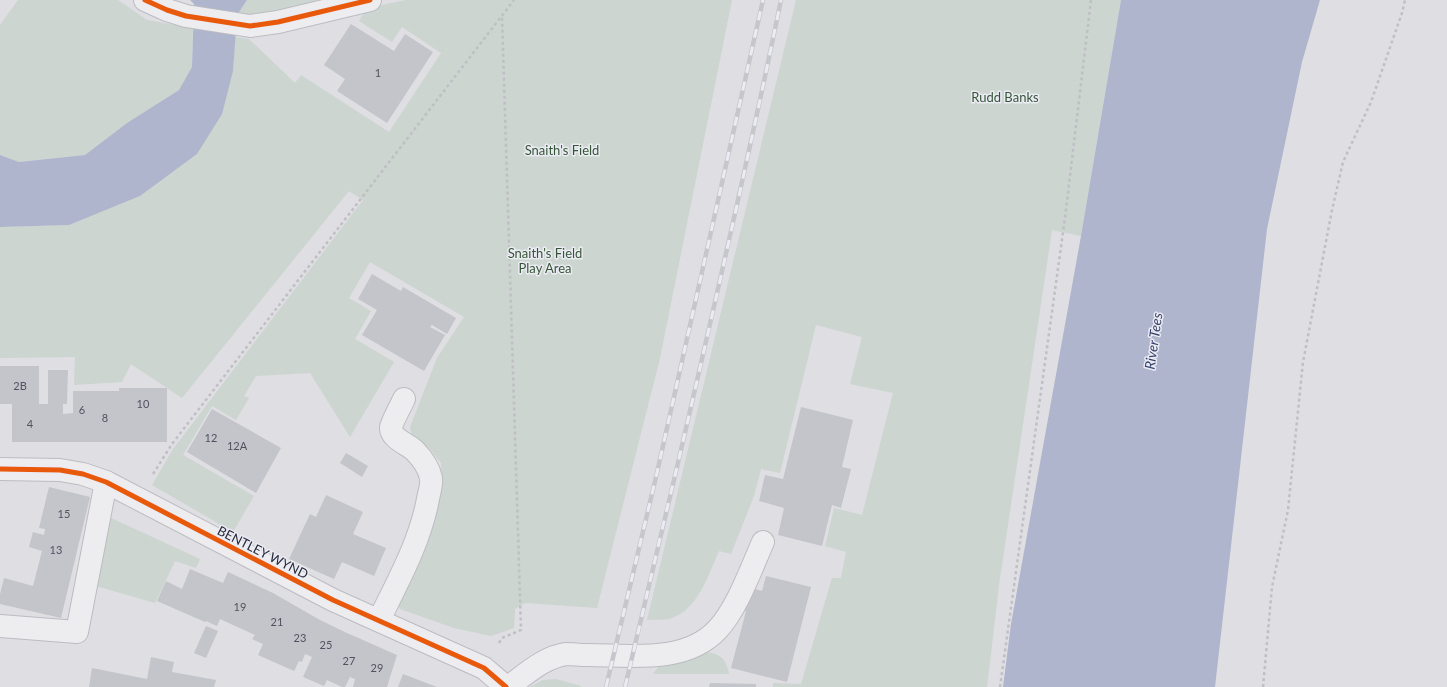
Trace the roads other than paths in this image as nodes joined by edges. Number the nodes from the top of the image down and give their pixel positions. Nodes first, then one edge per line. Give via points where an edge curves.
1 (145, 0) edge
2 (370, 0) edge
3 (404, 400) dead end
4 (0, 469) edge
5 (106, 482) junction
6 (763, 542) dead end
7 (380, 620) junction
8 (0, 626) edge
9 (507, 687) edge

1 - 2 street via 186,16 259,26
3 - 7 street via 391,427 393,434 424,462 431,478 430,492 420,533
4 - 5 street, BENTLEY WYND via 60,470 84,474
5 - 7 street, BENTLEY WYND via 313,590
5 - 8 street via 77,632
6 - 9 street via 727,617 704,642 680,652 653,656 566,654 551,658
7 - 9 street, BENTLEY WYND via 484,668

